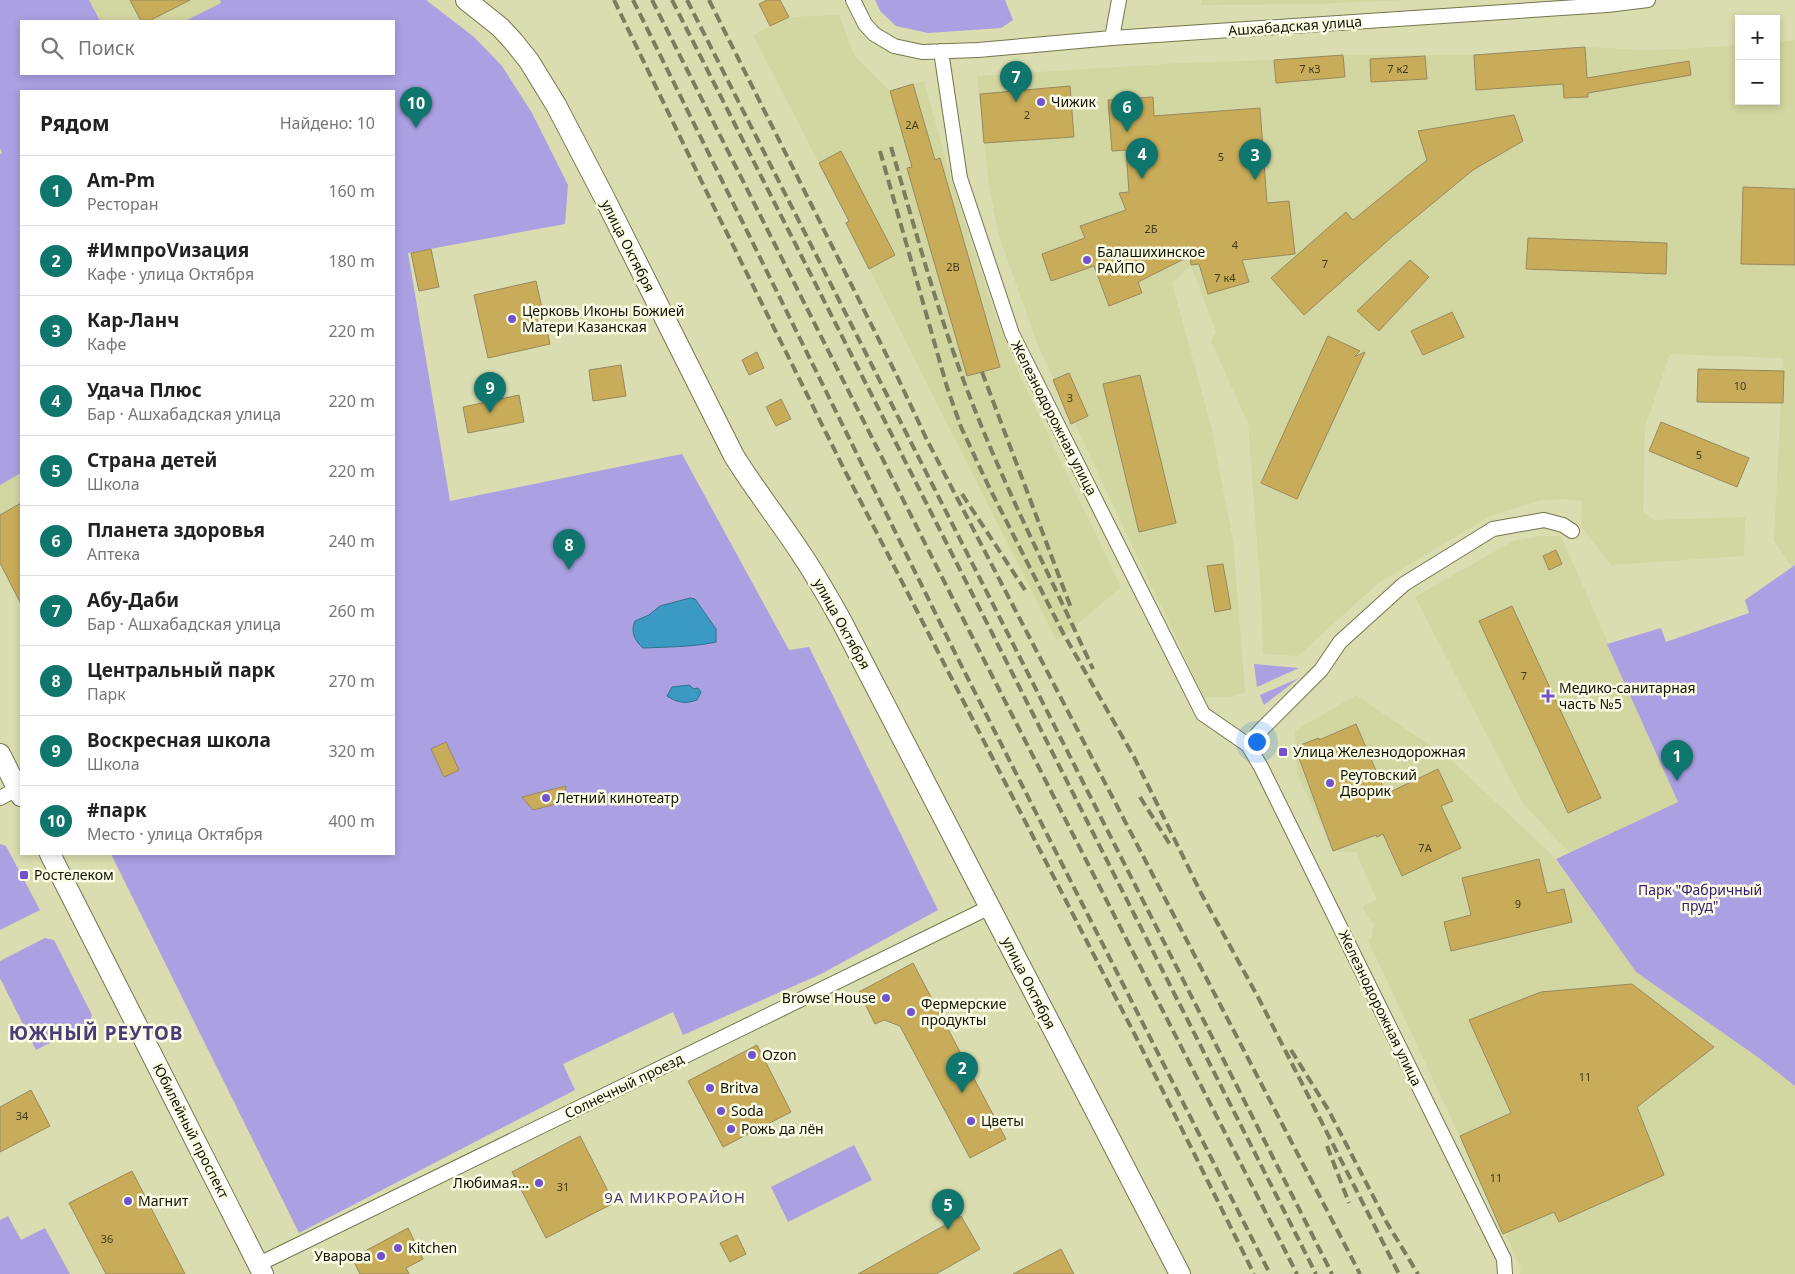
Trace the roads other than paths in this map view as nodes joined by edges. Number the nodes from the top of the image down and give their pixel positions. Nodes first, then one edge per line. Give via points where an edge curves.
1 (466, 0) edge
2 (853, 0) edge
3 (1119, 0) edge
4 (1648, 0) edge
5 (1112, 38) junction
6 (941, 51) junction
7 (1572, 531) dead end
8 (1248, 745) junction
9 (0, 754) edge
10 (13, 794) edge
11 (51, 855) edge
12 (990, 907) junction
13 (261, 1269) edge
14 (1180, 1274) edge
15 (1505, 1274) edge

1 - 12 street, улица Октября via 513,41 556,105 734,456 821,584
2 - 6 street, Ашхабадская улица via 866,24 884,42 907,50
3 - 5 street
4 - 5 street, Ашхабадская улица
5 - 6 street, Ашхабадская улица
6 - 8 street, Железнодорожная улица via 960,178 1012,334 1203,714
7 - 8 street via 1544,520 1493,529 1404,584 1340,642 1321,670
8 - 15 street, Железнодорожная улица via 1504,1259
9 - 10 street
11 - 13 street, Юбилейный проспект
12 - 13 street, Солнечный проезд
12 - 14 street, улица Октября

